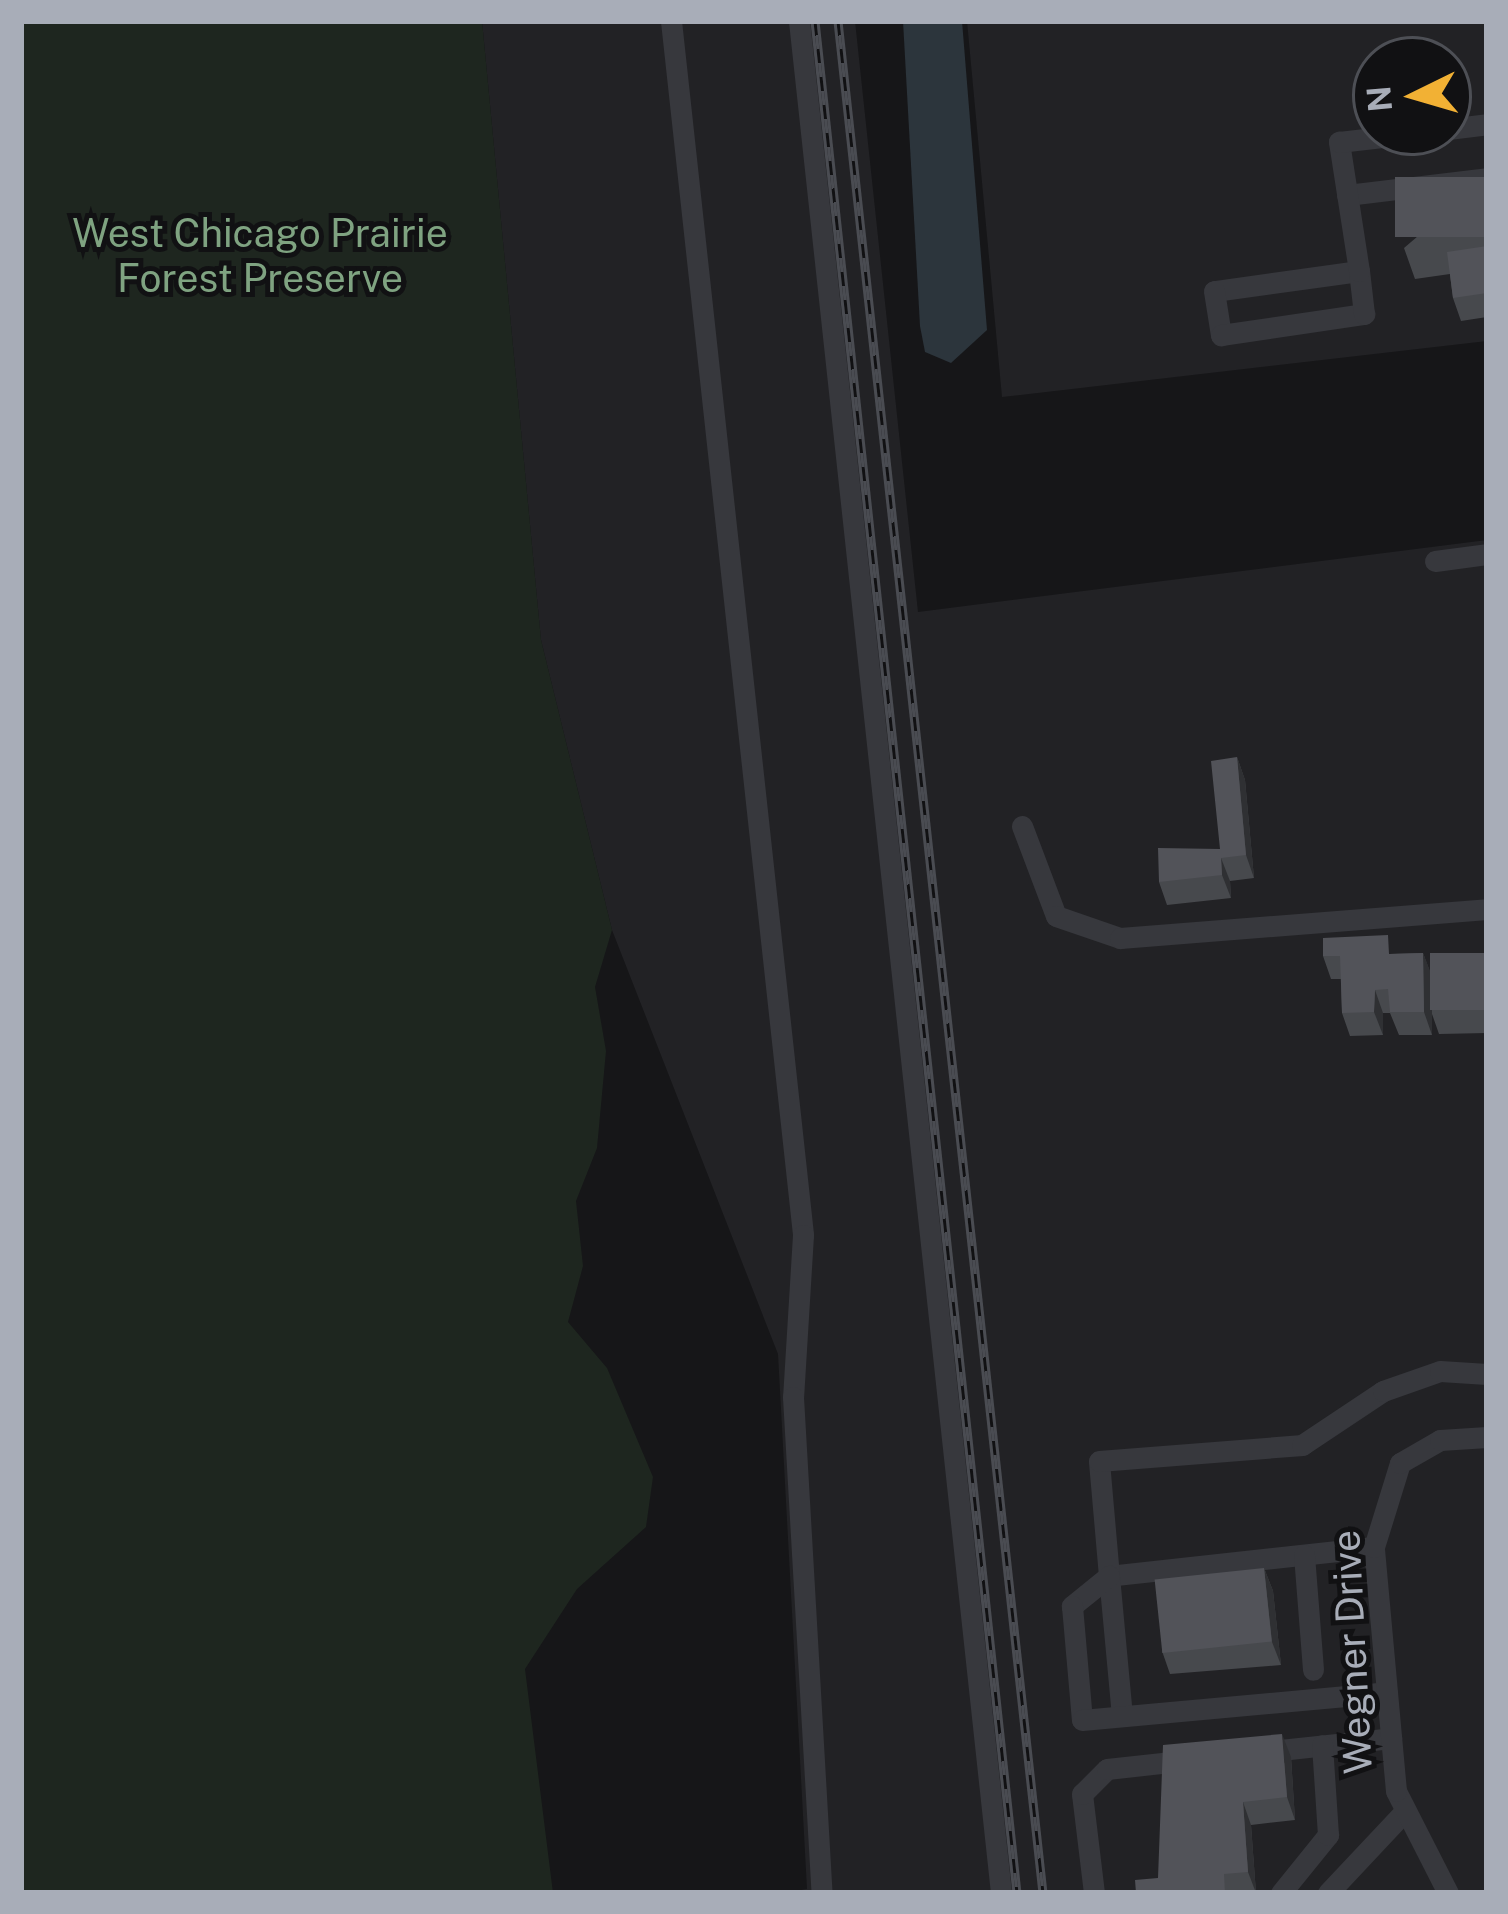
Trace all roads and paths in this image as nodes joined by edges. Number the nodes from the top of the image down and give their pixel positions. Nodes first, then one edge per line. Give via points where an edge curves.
1 (671, 21) edge
2 (799, 21) edge
3 (1352, 141) edge
4 (1487, 178) edge
5 (1348, 195) junction
6 (1359, 272) junction
7 (1487, 554) edge
8 (1435, 561) dead end
9 (1022, 826) dead end
10 (1487, 909) edge
11 (1487, 1374) edge
12 (1487, 1437) edge
13 (1374, 1547) junction
14 (1304, 1555) junction
15 (1109, 1576) junction
16 (1313, 1670) dead end
17 (1387, 1692) junction
18 (1122, 1716) junction
19 (1391, 1738) junction
20 (1322, 1745) junction
21 (1400, 1801) junction
22 (822, 1893) edge
23 (1001, 1893) edge
24 (1094, 1893) edge
25 (1281, 1893) edge
26 (1328, 1893) edge
27 (1448, 1893) edge

1 - 22 street via 803,1234 794,1397
2 - 23 street
3 - 5 street via 1340,142
4 - 5 street
5 - 6 street
6 - 6 street via 1214,291 1221,335 1364,314
7 - 8 street
9 - 10 street via 1056,916 1120,938
11 - 15 street via 1440,1371 1383,1391 1302,1445 1099,1461
12 - 13 street, Wegner Drive via 1440,1441 1400,1462
13 - 14 street
13 - 17 street, Wegner Drive
14 - 15 street
14 - 16 street
15 - 18 street
15 - 18 street via 1072,1606 1082,1720
17 - 18 street
17 - 19 street, Wegner Drive
19 - 20 street
19 - 21 street, Wegner Drive
20 - 24 street via 1107,1769 1082,1794
20 - 25 street via 1328,1835
21 - 26 street
21 - 27 street

